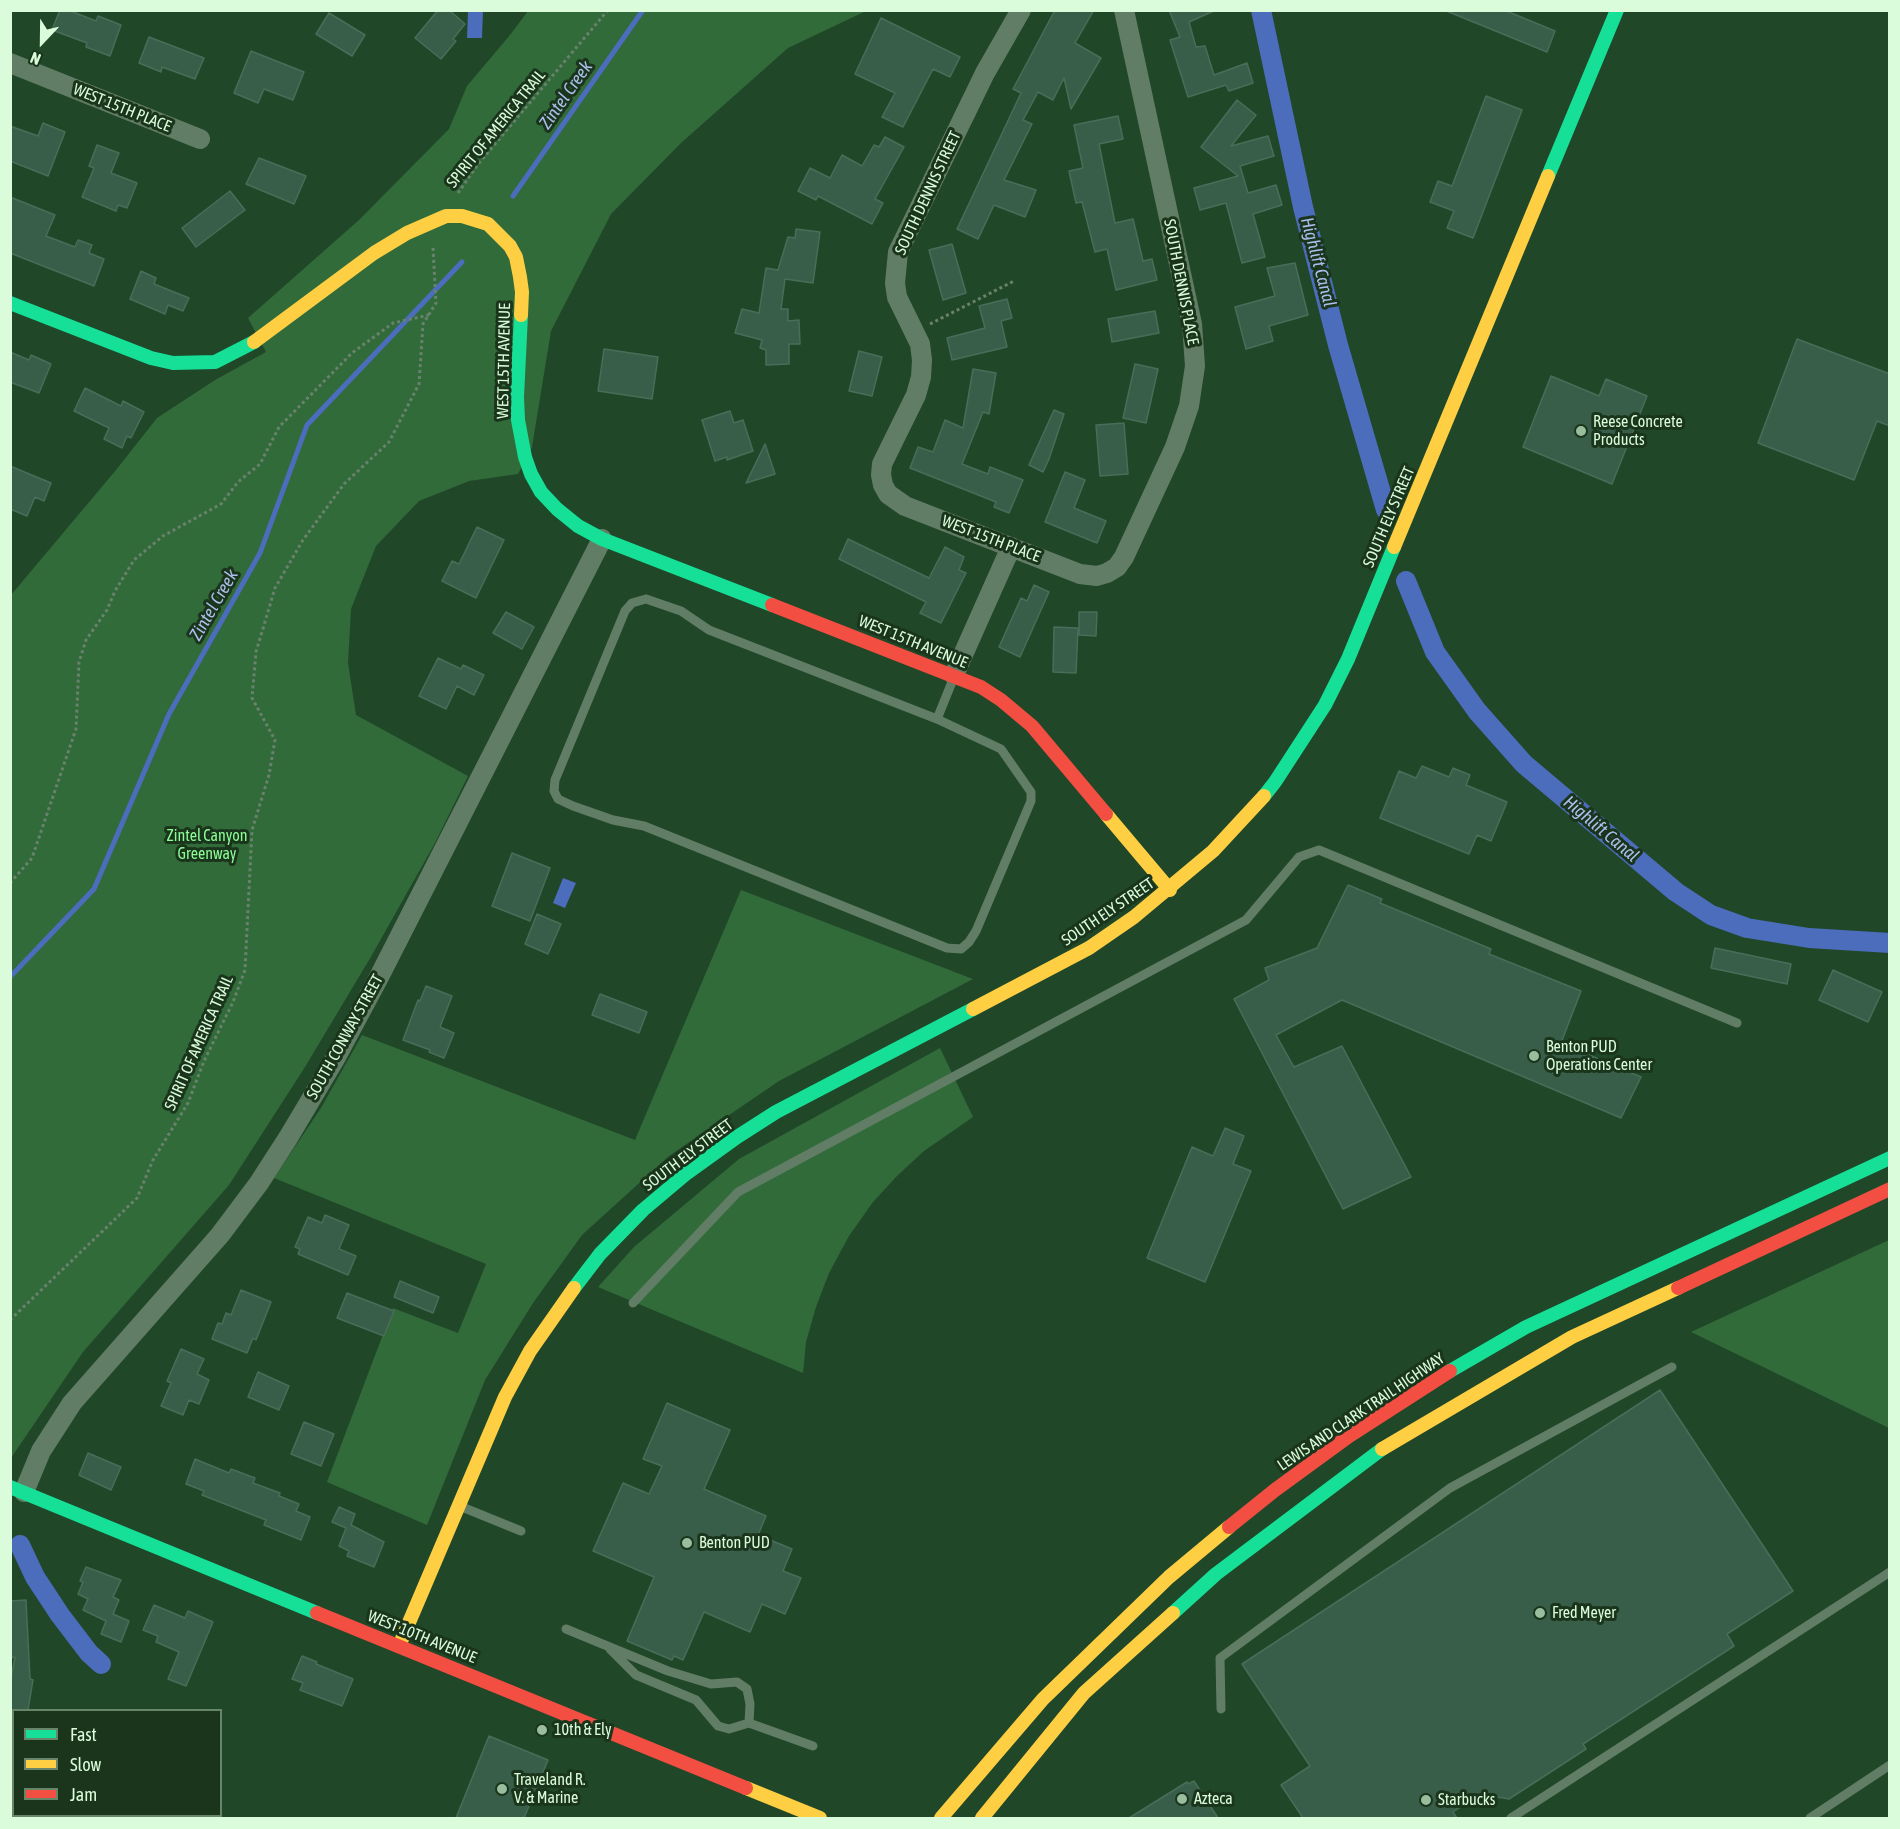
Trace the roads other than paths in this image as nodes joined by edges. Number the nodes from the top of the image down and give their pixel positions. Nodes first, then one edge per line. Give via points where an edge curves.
1 (1021, 10) edge
2 (1124, 10) edge
3 (1617, 10) edge
4 (10, 63) edge
5 (200, 139) dead end
6 (10, 303) edge
7 (883, 485) joint
8 (602, 539) junction
9 (1011, 547) junction
10 (1107, 573) joint
11 (954, 675) junction
12 (937, 719) junction
13 (1170, 890) junction
14 (1737, 1023) dead end
15 (1890, 1158) edge
16 (1890, 1189) edge
17 (633, 1303) dead end
18 (1672, 1367) dead end
19 (17, 1490) edge
20 (458, 1505) junction
21 (521, 1531) dead end
22 (1890, 1572) edge
23 (566, 1629) dead end
24 (606, 1645) junction
25 (399, 1646) junction
26 (1221, 1709) dead end
27 (749, 1723) junction
28 (813, 1746) dead end
29 (1890, 1765) edge
30 (820, 1818) edge
31 (941, 1818) edge
32 (982, 1818) edge
33 (1511, 1818) edge
34 (1810, 1818) edge

1 - 7 street, SOUTH DENNIS STREET via 985,73 898,252 897,297 915,332 922,360 921,377 882,464
2 - 10 street, SOUTH DENNIS PLACE via 1192,324 1195,366 1189,406 1175,447 1124,557
3 - 13 main road, SOUTH ELY STREET via 1348,659 1325,705 1275,782 1248,815
4 - 5 street, WEST 15TH PLACE
6 - 8 main road, WEST 15TH AVENUE via 151,358 173,363 215,362 258,340 374,253 407,233 441,217 462,216 488,224 516,257 522,292 518,420 531,474 557,509
7 - 9 street, WEST 15TH PLACE via 894,500 905,506
8 - 11 main road, WEST 15TH AVENUE
8 - 19 street, SOUTH CONWAY STREET via 373,987 294,1128 259,1184 220,1235 72,1402
9 - 10 street, WEST 15TH PLACE via 1080,574
9 - 11 street
11 - 12 lane
11 - 13 main road, WEST 15TH AVENUE via 1001,700 1032,726
12 - 12 lane via 709,630 681,611 645,599 632,603 626,611 555,780 554,791 558,798 573,806 644,826 947,948 961,949 976,931 1031,792 1001,749
13 - 20 main road, SOUTH ELY STREET via 1089,948 776,1113 687,1173 643,1210 600,1254 530,1351 505,1397
14 - 17 lane via 1319,850 1299,857 1246,920 738,1191
15 - 31 main road, LEWIS AND CLARK TRAIL HIGHWAY via 1526,1327 1349,1436 1275,1490 1169,1577 1043,1699
16 - 32 main road via 1572,1337 1382,1449 1216,1574 1084,1693
18 - 26 lane via 1450,1488 1220,1658
19 - 25 main road, WEST 10TH AVENUE
20 - 21 lane
20 - 25 main road, SOUTH ELY STREET
22 - 33 lane
23 - 24 lane
24 - 27 lane via 636,1675 696,1700 718,1726 729,1729
24 - 27 lane via 711,1684 737,1682 747,1689
25 - 30 main road, WEST 10TH AVENUE
27 - 28 lane
29 - 34 lane

